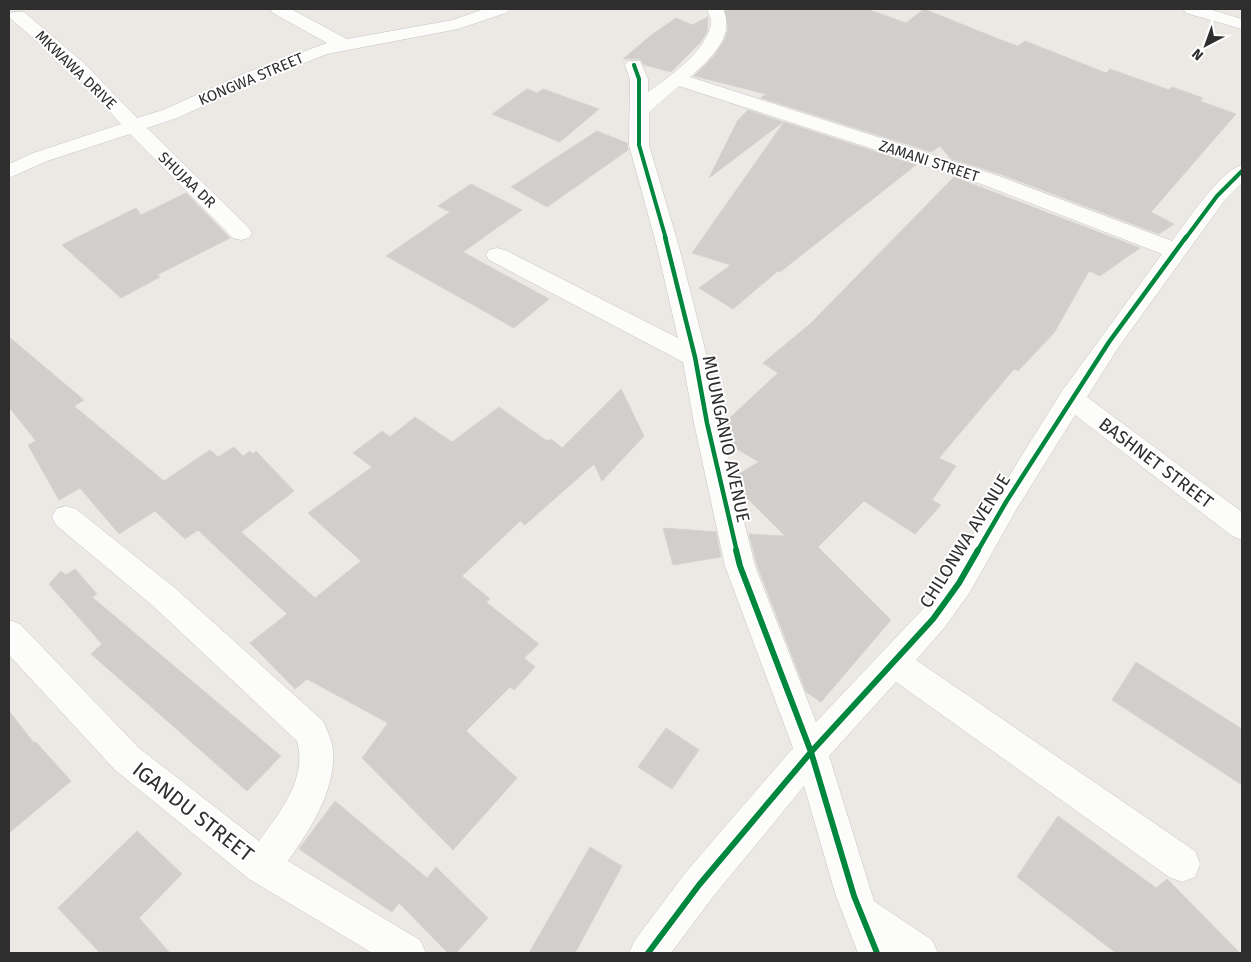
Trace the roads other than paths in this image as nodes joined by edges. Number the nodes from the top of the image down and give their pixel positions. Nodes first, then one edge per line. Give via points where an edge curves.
1 (279, 9) edge
2 (715, 9) edge
3 (1192, 9) edge
4 (490, 10) edge
5 (18, 16) dead end
6 (1242, 24) edge
7 (344, 44) junction
8 (634, 65) dead end
9 (679, 80) junction
10 (639, 110) junction
11 (133, 126) junction
12 (9, 172) edge
13 (1242, 172) edge
14 (241, 233) dead end
15 (1176, 250) junction
16 (497, 255) dead end
17 (695, 358) junction
18 (1071, 398) junction
19 (66, 517) dead end
20 (1242, 528) edge
21 (9, 634) edge
22 (894, 662) junction
23 (811, 752) junction
24 (1182, 864) dead end
25 (262, 866) junction
26 (860, 913) junction
27 (407, 953) edge
28 (648, 953) edge
29 (877, 953) edge
30 (919, 953) edge

1 - 7 street
2 - 9 street via 721,23 717,33
3 - 6 street
4 - 7 street, KONGWA STREET via 431,30
5 - 11 street, MKWAWA DRIVE via 78,67
7 - 11 street, KONGWA STREET via 286,62 204,100
8 - 10 street, MUUNGANIO AVENUE via 639,79
9 - 10 street
9 - 15 street, ZAMANI STREET via 1000,184
10 - 17 street, MUUNGANIO AVENUE via 639,145
11 - 12 street, KONGWA STREET
11 - 14 street, SHUJAA DR
13 - 15 street, CHILONWA AVENUE via 1217,196
15 - 18 street, CHILONWA AVENUE
16 - 17 street
17 - 23 street, MUUNGANIO AVENUE via 740,566
18 - 20 street, BASHNET STREET
18 - 22 street, CHILONWA AVENUE via 959,583 933,619
19 - 25 street via 164,597 311,732 318,755 308,795 286,834
21 - 25 street, IGANDU STREET via 127,759
22 - 23 street, CHILONWA AVENUE
22 - 24 street
23 - 26 street, MUUNGANIO AVENUE
23 - 28 street, CHILONWA AVENUE via 699,885
25 - 27 street, IGANDU STREET
26 - 29 street, MUUNGANIO AVENUE
26 - 30 street

